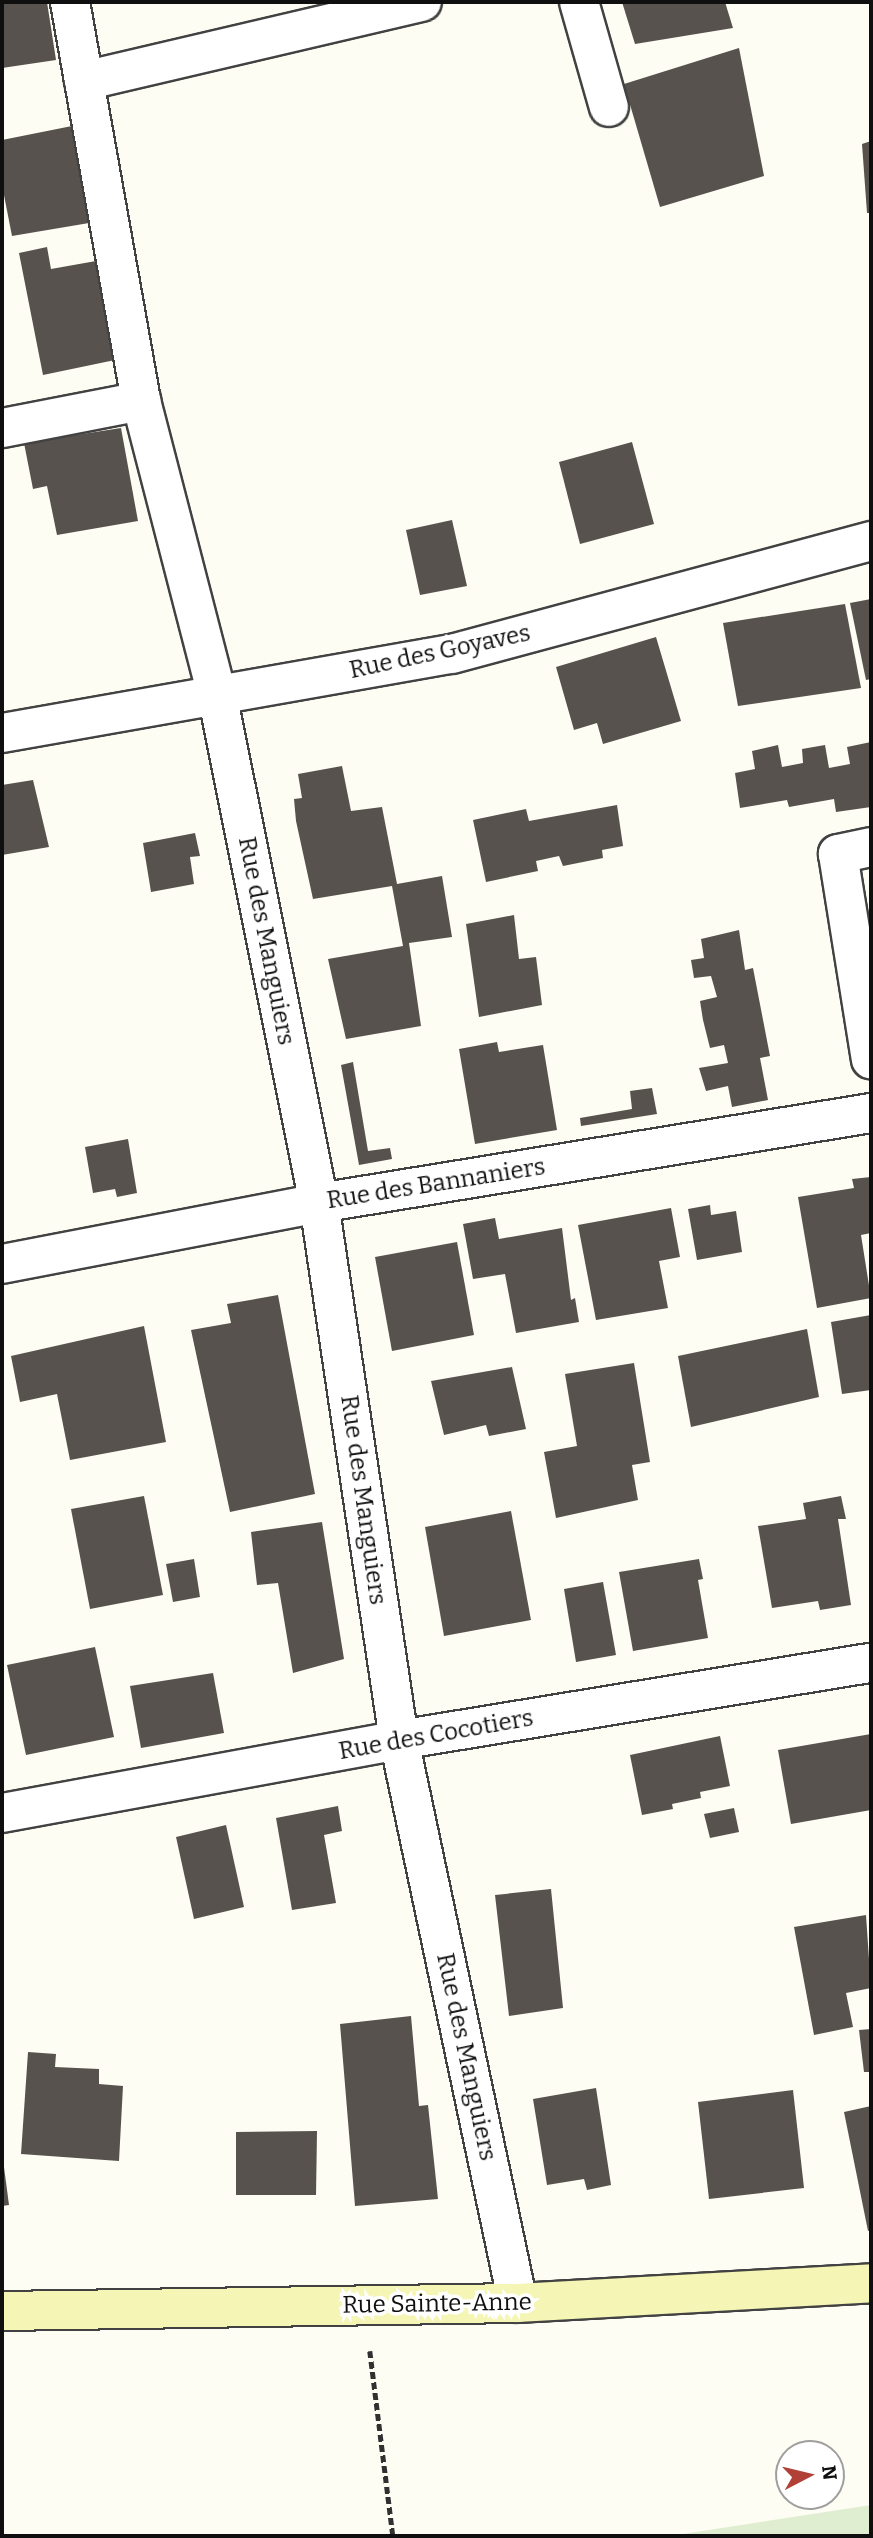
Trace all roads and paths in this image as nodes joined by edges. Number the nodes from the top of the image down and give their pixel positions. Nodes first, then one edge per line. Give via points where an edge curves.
1 (70, 2) edge
2 (422, 2) edge
3 (579, 2) edge
4 (84, 81) junction
5 (609, 107) dead end
6 (141, 401) junction
7 (2, 428) edge
8 (871, 541) edge
9 (217, 694) junction
10 (2, 733) edge
11 (871, 846) edge
12 (871, 1059) edge
13 (871, 1113) edge
14 (319, 1203) junction
15 (2, 1264) edge
16 (871, 1663) edge
17 (399, 1740) junction
18 (2, 1813) edge
19 (871, 2283) edge
20 (518, 2303) junction
21 (364, 2305) junction
22 (2, 2311) edge
23 (393, 2536) edge

1 - 4 street, Rue des Manguiers
2 - 4 street
3 - 5 street
4 - 6 street, Rue des Manguiers
6 - 7 street
6 - 9 street, Rue des Manguiers
8 - 9 street, Rue des Goyaves via 452,654
9 - 10 street, Rue des Goyaves
9 - 14 street, Rue des Manguiers
11 - 12 street via 838,854
13 - 14 street, Rue des Bannaniers
14 - 15 street, Rue des Bannaniers
14 - 17 street, Rue des Manguiers
16 - 17 street, Rue des Cocotiers
17 - 18 street, Rue des Cocotiers
17 - 20 street, Rue des Manguiers
19 - 20 main road, Rue Sainte-Anne
20 - 21 main road, Rue Sainte-Anne
21 - 22 main road, Rue Sainte-Anne
21 - 23 path

